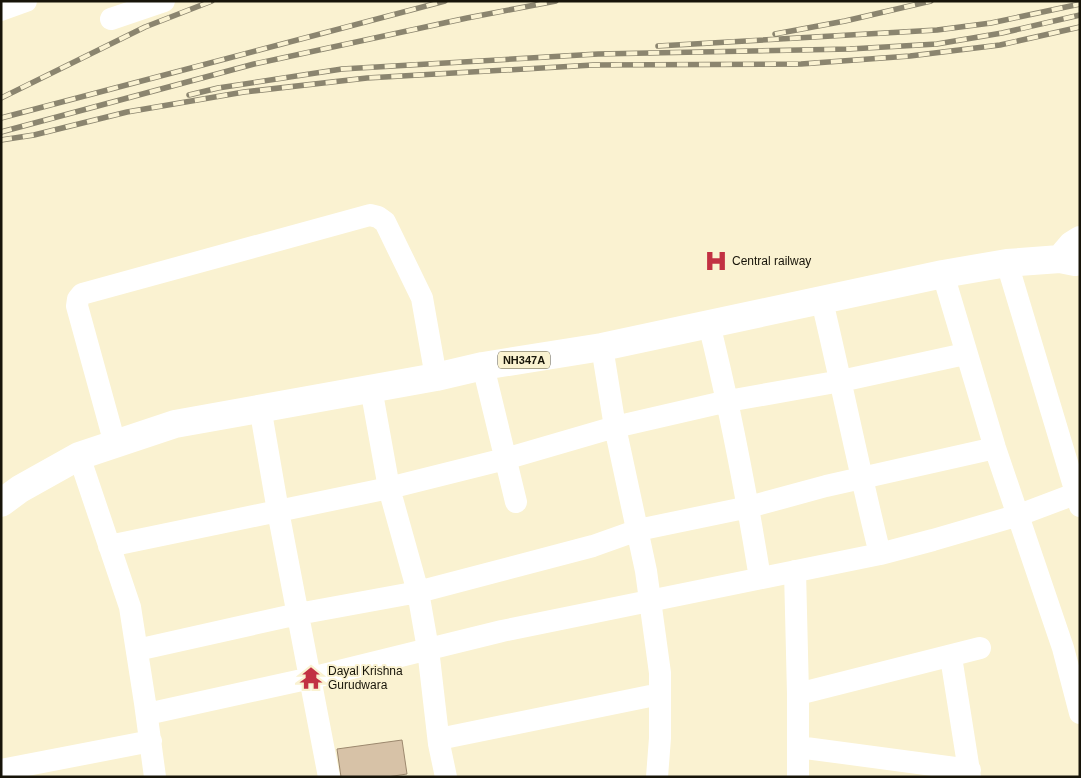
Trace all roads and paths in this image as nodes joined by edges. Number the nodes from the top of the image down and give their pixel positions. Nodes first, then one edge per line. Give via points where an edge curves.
1 (26, 1) edge
2 (126, 1) edge
3 (164, 1) edge
4 (1, 10) edge
5 (1075, 260) edge
6 (1007, 263) junction
7 (943, 274) junction
8 (822, 301) junction
9 (709, 324) junction
10 (602, 347) junction
11 (965, 354) junction
12 (483, 366) junction
13 (436, 377) junction
14 (841, 381) junction
15 (371, 388) junction
16 (728, 401) junction
17 (260, 407) junction
18 (616, 427) junction
19 (115, 444) junction
20 (995, 448) junction
21 (79, 456) junction
22 (505, 460) junction
23 (861, 478) junction
24 (389, 488) junction
25 (1078, 497) edge
26 (516, 502) dead end
27 (1, 503) edge
28 (748, 507) junction
29 (278, 511) junction
30 (1019, 514) junction
31 (638, 530) junction
32 (109, 546) junction
33 (880, 554) junction
34 (796, 571) junction
35 (760, 578) junction
36 (418, 592) junction
37 (651, 601) junction
38 (298, 614) junction
39 (980, 648) dead end
40 (428, 649) junction
41 (137, 650) junction
42 (951, 657) junction
43 (311, 678) junction
44 (1077, 690) edge
45 (660, 694) junction
46 (798, 694) junction
47 (1080, 713) edge
48 (147, 714) junction
49 (438, 739) junction
50 (151, 740) junction
51 (798, 747) junction
52 (14, 771) edge
53 (970, 773) edge
54 (440, 776) edge
55 (651, 776) edge
56 (155, 777) edge
57 (329, 777) edge
58 (798, 777) edge

1 - 4 street
2 - 3 street via 111,19
5 - 6 highway, NH347A
6 - 7 highway, NH347A
6 - 25 street
7 - 8 highway, NH347A
7 - 11 street
8 - 9 highway, NH347A
8 - 14 street
9 - 10 highway, NH347A
9 - 16 street
10 - 12 highway, NH347A
10 - 18 street
11 - 14 street
11 - 20 street
12 - 13 highway, NH347A
12 - 22 street
13 - 15 highway, NH347A
13 - 19 street via 425,312 417,286 385,222 370,215 82,294 77,306
14 - 16 street
14 - 23 street
15 - 17 highway, NH347A
15 - 24 street
16 - 18 street
16 - 28 street
17 - 19 highway, NH347A via 175,424
17 - 29 street
18 - 22 street
18 - 31 street
19 - 21 highway, NH347A
20 - 23 street
20 - 30 street
21 - 27 highway, NH347A
21 - 32 street
22 - 24 street
22 - 26 street
23 - 28 street
23 - 33 street
24 - 29 street
24 - 36 street
25 - 30 street
28 - 31 street
28 - 35 street
29 - 32 street
29 - 38 street
30 - 33 street
30 - 44 street
31 - 36 street via 592,546
31 - 37 street
32 - 41 street via 130,607
33 - 34 street
34 - 35 street
34 - 46 street
35 - 37 street
36 - 38 street
36 - 40 street
37 - 40 street
37 - 45 street
38 - 41 street
38 - 43 street
39 - 42 street
40 - 43 street
40 - 49 street
41 - 48 street
42 - 46 street
42 - 53 street
43 - 48 street
43 - 57 street
44 - 47 street
45 - 49 street
45 - 55 street via 660,738
46 - 51 street
48 - 50 street
49 - 54 street
50 - 52 street
50 - 56 street
51 - 53 street
51 - 58 street

